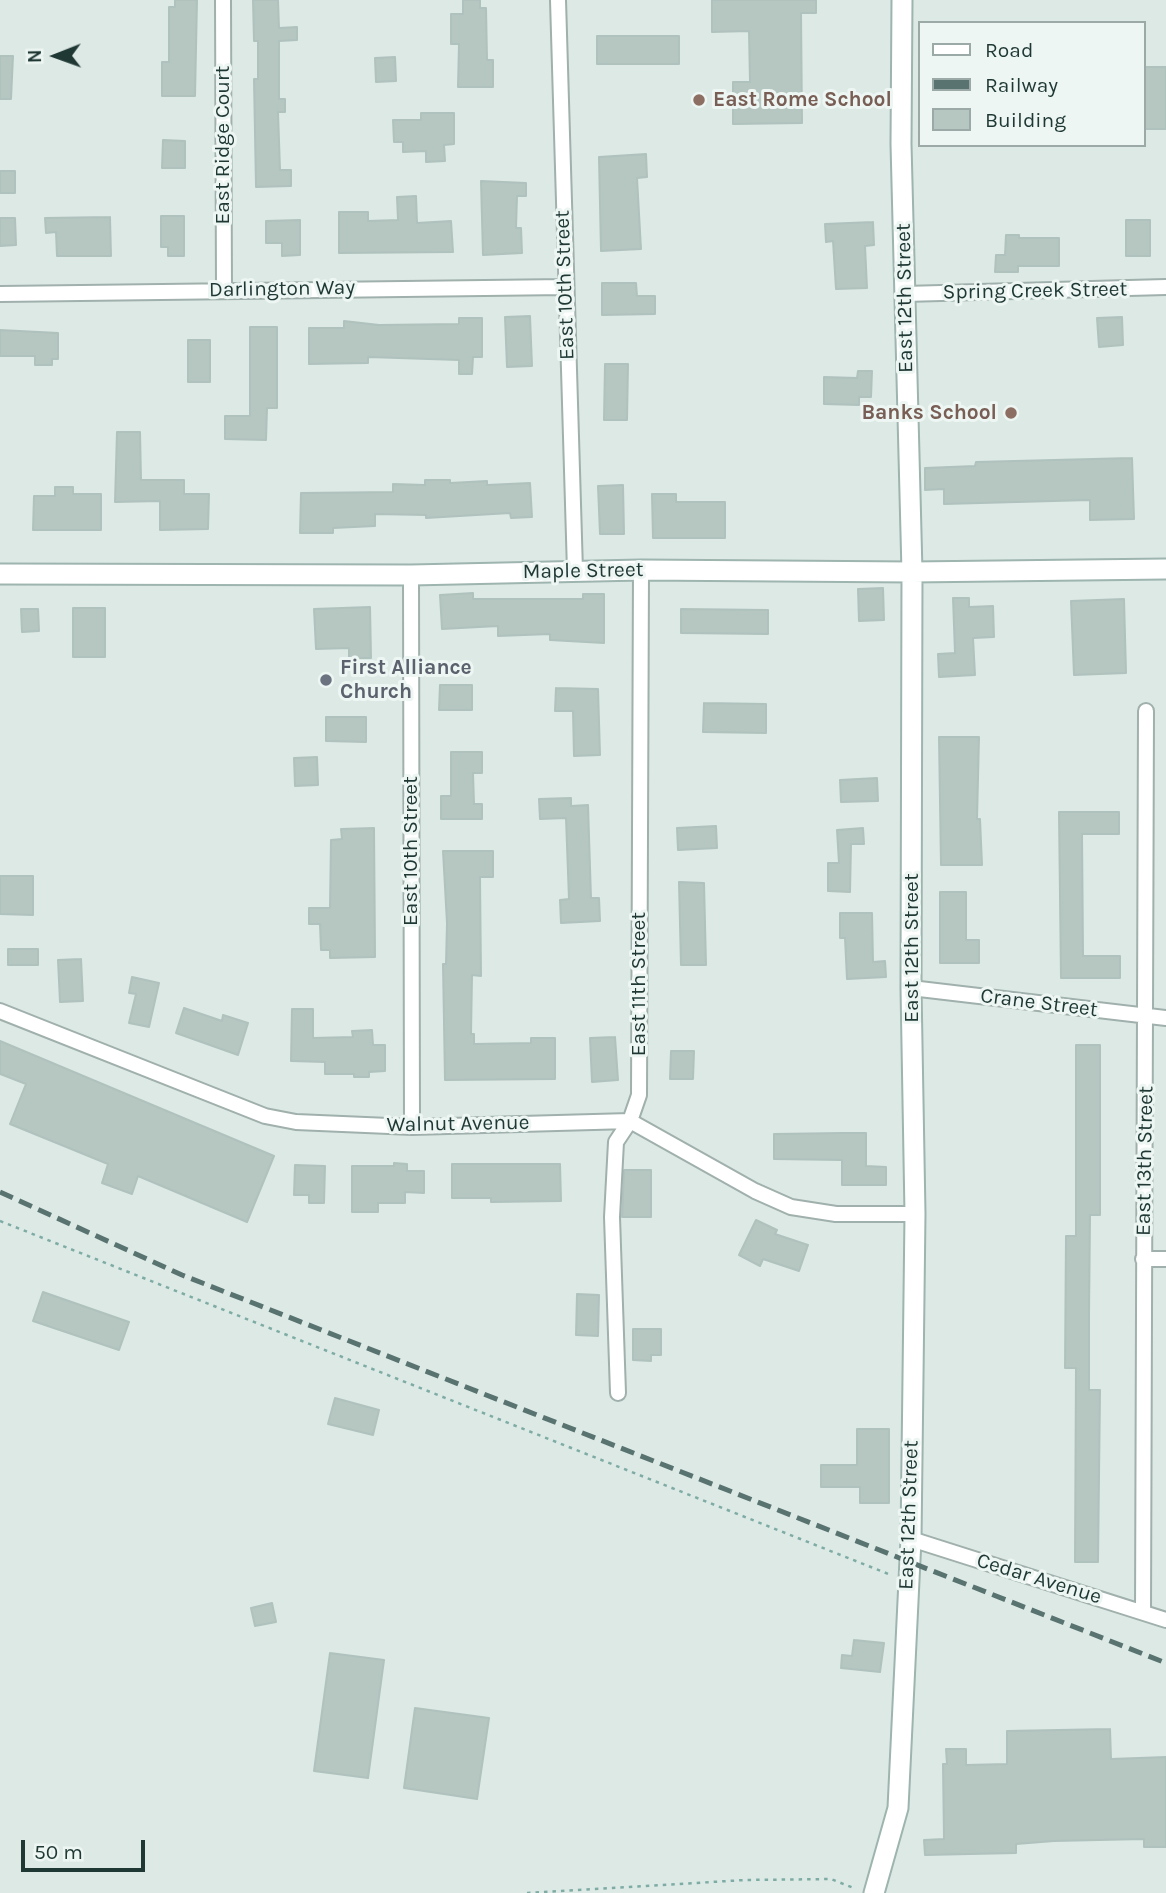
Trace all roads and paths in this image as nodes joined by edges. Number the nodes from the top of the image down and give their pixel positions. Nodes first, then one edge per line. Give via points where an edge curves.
1 (223, 0) edge
2 (558, 0) edge
3 (902, 0) edge
4 (565, 287) junction
5 (1166, 287) edge
6 (224, 289) junction
7 (0, 294) edge
8 (904, 294) junction
9 (1166, 569) edge
10 (641, 570) junction
11 (575, 571) junction
12 (912, 572) junction
13 (0, 573) edge
14 (411, 575) junction
15 (1146, 711) dead end
16 (911, 988) junction
17 (0, 1011) edge
18 (1147, 1015) junction
19 (1166, 1018) edge
20 (630, 1121) junction
21 (412, 1127) junction
22 (915, 1214) junction
23 (0, 1221) edge
24 (1143, 1259) junction
25 (1166, 1259) edge
26 (618, 1392) dead end
27 (911, 1539) junction
28 (907, 1581) junction
29 (1143, 1611) junction
30 (1166, 1620) edge
31 (527, 1893) edge
32 (866, 1893) edge
33 (874, 1893) edge

1 - 6 street, East Ridge Court
2 - 4 street, East 10th Street
3 - 8 main road, East 12th Street
4 - 6 street, Darlington Way
4 - 11 street, East 10th Street
5 - 8 street, Spring Creek Street
6 - 7 street, Darlington Way
8 - 12 main road, East 12th Street
9 - 12 main road, Maple Street
10 - 11 main road, Maple Street
10 - 12 main road, Maple Street
10 - 20 street, East 11th Street via 639,1095
11 - 14 main road, Maple Street
12 - 16 main road, East 12th Street
13 - 14 main road, Maple Street
14 - 21 street, East 10th Street
15 - 18 street, East 13th Street
16 - 18 street, Crane Street
16 - 22 main road, East 12th Street
17 - 21 street, Walnut Avenue via 265,1116 296,1122
18 - 19 street, Crane Street
18 - 24 street, East 13th Street
20 - 21 street, Walnut Avenue
20 - 22 street via 791,1207 836,1214
20 - 26 street, East 11th Street via 616,1142 613,1192
22 - 27 main road, East 12th Street
23 - 28 path
24 - 25 street
24 - 29 street, East 13th Street
27 - 28 main road, East 12th Street
27 - 29 street, Cedar Avenue
28 - 33 main road, East 12th Street via 898,1808
29 - 30 street, Cedar Avenue
31 - 32 path via 831,1879

